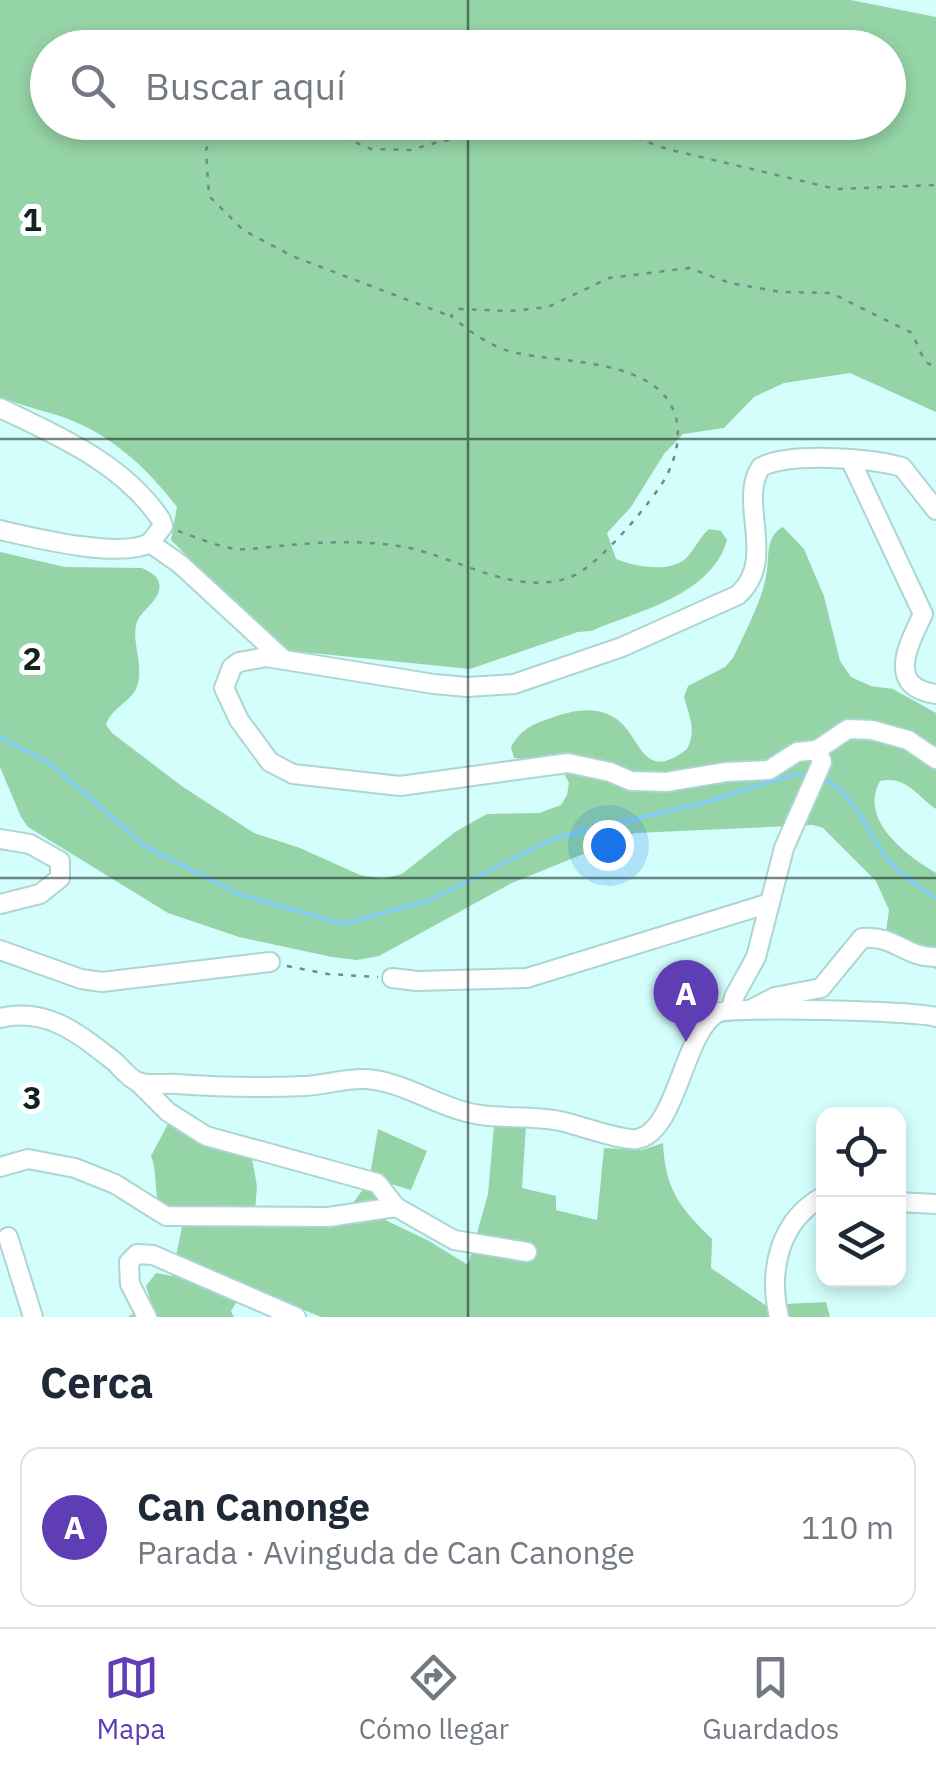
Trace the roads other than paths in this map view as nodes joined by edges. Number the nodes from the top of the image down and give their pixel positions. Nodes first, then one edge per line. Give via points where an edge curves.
1 (0, 408) edge
2 (850, 459) junction
3 (936, 510) edge
4 (0, 530) edge
5 (150, 542) junction
6 (282, 658) junction
7 (936, 694) edge
8 (819, 756) junction
9 (936, 759) edge
10 (0, 839) edge
11 (770, 903) junction
12 (0, 904) edge
13 (0, 950) edge
14 (936, 957) edge
15 (270, 962) road end
16 (392, 978) road end
17 (752, 1009) junction
18 (731, 1010) junction
19 (936, 1017) edge
20 (0, 1018) edge
21 (138, 1082) junction
22 (0, 1167) edge
23 (823, 1197) edge
24 (906, 1202) edge
25 (936, 1204) edge
26 (396, 1207) junction
27 (8, 1237) dead end
28 (527, 1252) dead end
29 (33, 1317) edge
30 (146, 1317) edge
31 (296, 1317) edge
32 (780, 1317) edge

1 - 5 street via 120,475 158,515 162,526
2 - 3 street via 902,466
2 - 6 street via 766,464 754,482 750,584 738,595 554,672 514,684 467,687
2 - 7 street via 924,614 904,670 910,681
4 - 5 street via 99,547
5 - 6 street
6 - 8 street via 239,662 224,688 251,739 270,762 293,774 400,786 568,762 630,781 666,782 769,770 797,752
8 - 9 street via 848,728 908,740
8 - 11 street
10 - 12 street via 30,844 60,861 60,878 40,894
11 - 16 street via 528,978
11 - 18 street via 756,957
13 - 15 street via 102,982
14 - 17 street via 880,936 862,938 821,988
17 - 18 street
17 - 19 street
18 - 21 street via 706,1024 669,1106 651,1132 636,1140 540,1116 481,1115 432,1102 400,1084 362,1079 228,1088
20 - 21 street via 21,1013 64,1025
21 - 26 street via 206,1136 377,1183
22 - 26 street via 28,1159 75,1168 166,1216 328,1217
23 - 32 street via 786,1230 774,1266
24 - 25 street
26 - 28 street via 454,1240
27 - 29 street
30 - 31 street via 130,1284 129,1262 137,1254

